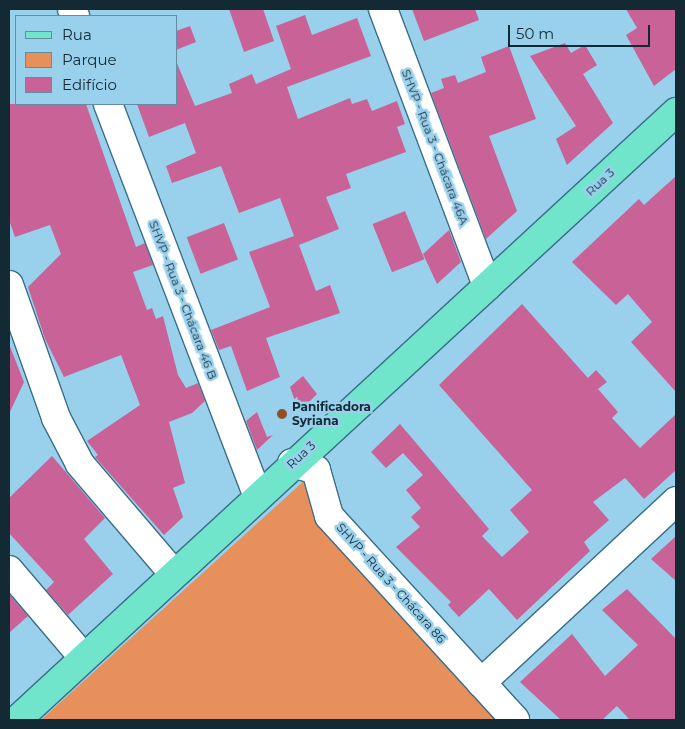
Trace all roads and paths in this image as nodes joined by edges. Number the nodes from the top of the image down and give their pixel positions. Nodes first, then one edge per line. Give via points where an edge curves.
1 (383, 9) edge
2 (108, 105) edge
3 (676, 112) edge
4 (9, 285) edge
5 (487, 286) junction
6 (292, 463) junction
7 (258, 496) junction
8 (676, 501) edge
9 (9, 570) edge
10 (173, 573) junction
11 (84, 657) junction
12 (481, 683) junction
13 (17, 720) edge
14 (515, 720) edge

1 - 5 street, SHVP - Rua 3 - Chácara 46A
2 - 7 street, SHVP - Rua 3 - Chácara 46 B
3 - 5 main road, Rua 3
4 - 10 street via 56,418 80,464
5 - 6 main road, Rua 3
6 - 7 main road, Rua 3
6 - 12 street, SHVP - Rua 3 - Chácara 86 via 316,470 329,516
7 - 10 main road, Rua 3
8 - 12 street
9 - 11 street
10 - 11 main road, Rua 3
11 - 13 main road, Rua 3
12 - 14 street, SHVP - Rua 3 - Chácara 86

